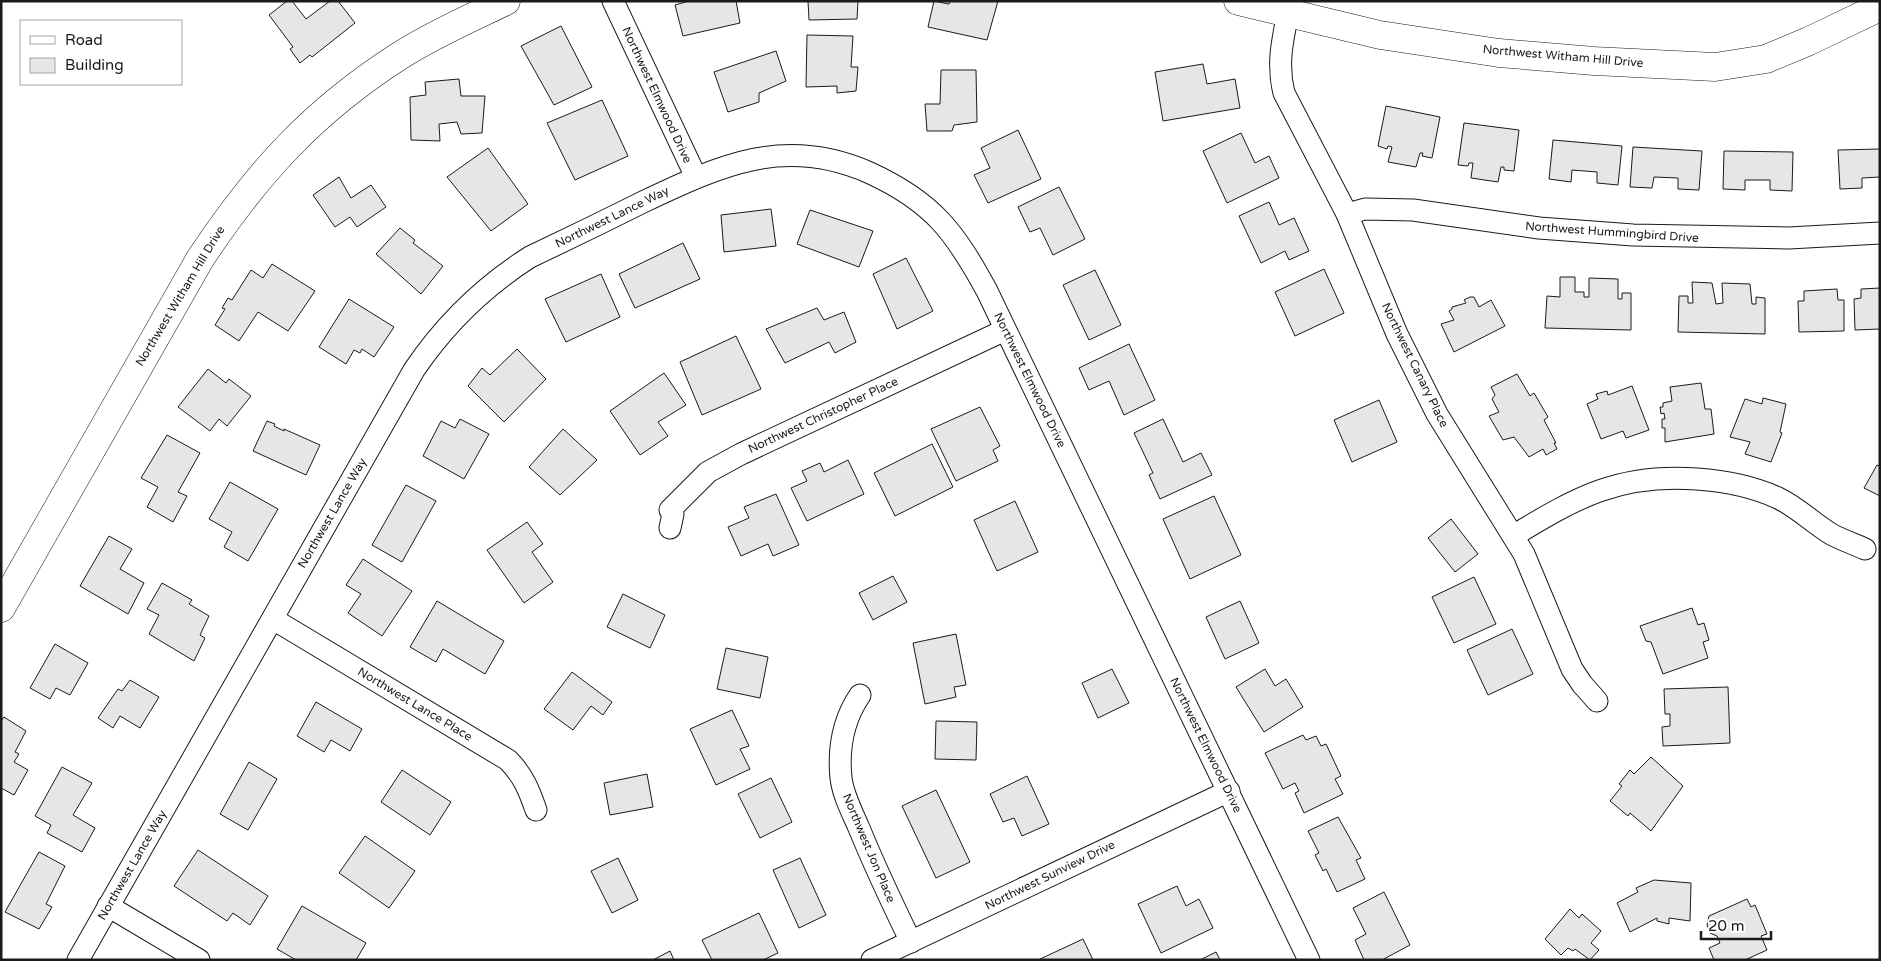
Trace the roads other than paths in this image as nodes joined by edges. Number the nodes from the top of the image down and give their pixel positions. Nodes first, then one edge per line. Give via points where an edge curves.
1 (506, 1) edge
2 (613, 1) edge
3 (1238, 1) edge
4 (1880, 7) edge
5 (1288, 13) junction
6 (696, 177) junction
7 (1347, 214) junction
8 (1880, 233) edge
9 (1005, 330) junction
10 (670, 528) dead end
11 (1513, 536) junction
12 (1866, 549) dead end
13 (1, 608) edge
14 (273, 619) junction
15 (860, 695) dead end
16 (1597, 701) dead end
17 (1228, 790) junction
18 (536, 810) dead end
19 (108, 906) junction
20 (911, 942) junction
21 (78, 960) edge
22 (199, 960) edge
23 (872, 960) edge
24 (1308, 960) edge

1 - 13 street, Northwest Witham Hill Drive via 394,59 349,91 267,167 200,260
2 - 6 street, Northwest Elmwood Drive
3 - 5 street, Northwest Witham Hill Drive
4 - 5 street, Northwest Witham Hill Drive via 1766,59 1715,67 1499,52 1380,35
5 - 7 street, Northwest Canary Place via 1279,54 1279,75 1284,93
6 - 9 street, Northwest Elmwood Drive via 748,160 808,155 854,166 897,186 924,204 951,230 988,291
6 - 14 street, Northwest Lance Way via 530,257 502,275 468,304 433,342 414,370
7 - 8 street, Northwest Hummingbird Drive via 1365,209 1413,210 1539,228 1643,236 1789,238
7 - 11 street, Northwest Canary Place via 1397,334 1437,414
9 - 10 street, Northwest Christopher Place via 708,472 670,510 673,514
9 - 17 street, Northwest Elmwood Drive
11 - 12 street via 1585,496 1641,478 1675,477 1738,484 1778,498 1831,534
11 - 16 street, Northwest Canary Place via 1548,608 1572,669
14 - 18 street, Northwest Lance Place via 508,760 528,784
14 - 19 street, Northwest Lance Way
15 - 20 street, Northwest Jon Place via 846,721 840,750 841,780 868,851
17 - 20 street, Northwest Sunview Drive
17 - 24 street, Northwest Elmwood Drive
19 - 21 street, Northwest Lance Way
19 - 22 street
20 - 23 street, Northwest Sunview Drive

